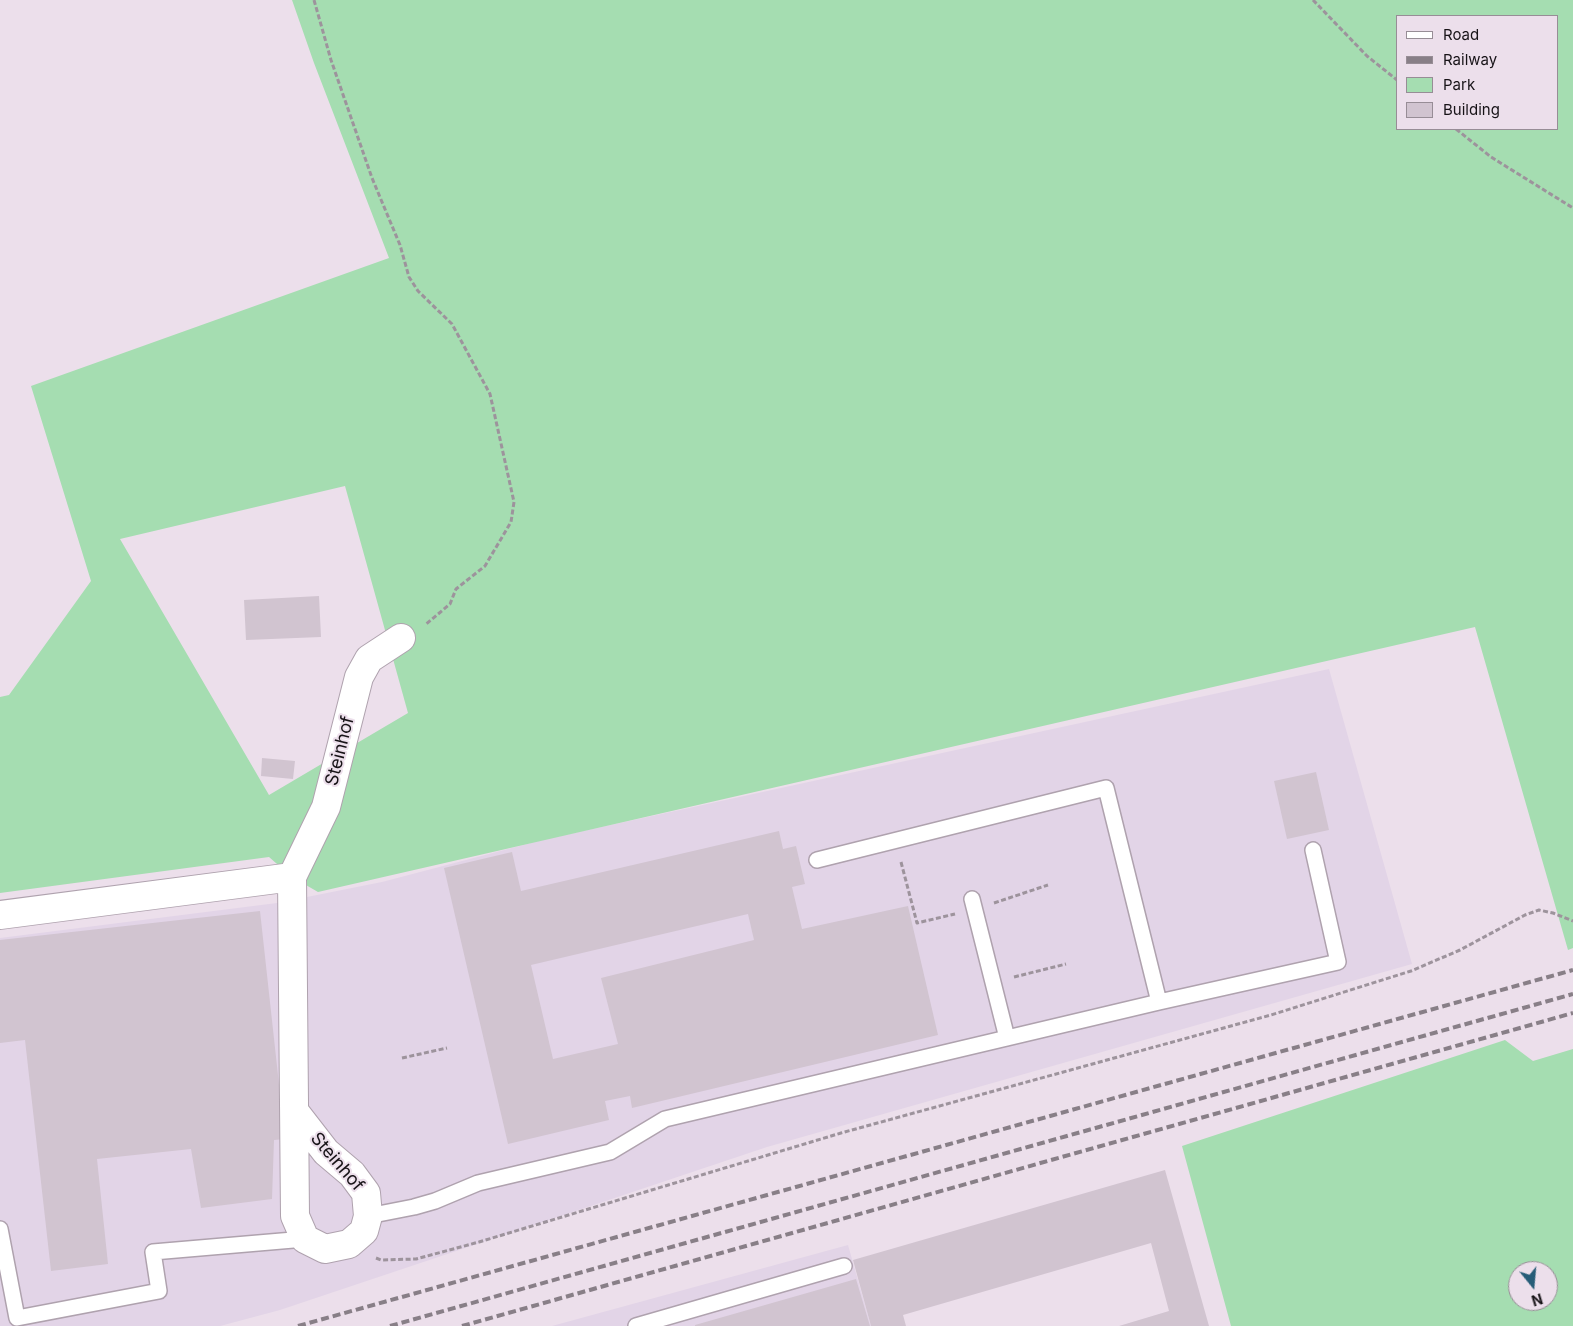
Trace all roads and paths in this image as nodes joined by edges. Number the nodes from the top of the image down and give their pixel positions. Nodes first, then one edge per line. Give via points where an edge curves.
1 (314, 0) edge
2 (1313, 0) edge
3 (1396, 79) edge
4 (1457, 130) edge
5 (1573, 208) edge
6 (402, 638) joint
7 (1313, 850) dead end
8 (817, 860) dead end
9 (292, 877) junction
10 (972, 899) dead end
11 (0, 915) edge
12 (1573, 921) edge
13 (1066, 964) dead end
14 (993, 982) junction
15 (1159, 1002) junction
16 (1007, 1038) junction
17 (447, 1048) dead end
18 (402, 1058) dead end
19 (295, 1112) junction
20 (368, 1216) junction
21 (0, 1229) edge
22 (305, 1239) junction
23 (349, 1244) junction
24 (844, 1266) dead end
25 (636, 1326) edge

1 - 6 path via 331,60 409,277 452,324 490,394 514,502 510,522 485,566 456,589 450,604 420,629
2 - 3 path via 1367,56
4 - 5 path via 1491,157
6 - 9 street, Steinhof via 369,659 359,677 326,807
7 - 15 lane via 1338,962
8 - 15 lane via 1106,788
9 - 11 street
9 - 19 street, Steinhof
10 - 14 lane
12 - 23 path via 1539,910 1411,971 1271,1015 841,1132 416,1259 381,1260
13 - 14 path
14 - 16 lane
15 - 16 lane
16 - 20 lane via 665,1119 610,1152 478,1183 435,1201
17 - 18 path
19 - 20 street, Steinhof via 326,1152 352,1174 366,1193
19 - 22 street, Steinhof via 295,1216
20 - 23 street, Steinhof via 364,1231
21 - 22 lane via 17,1318 158,1291 153,1252
22 - 23 street via 325,1249
24 - 25 lane

